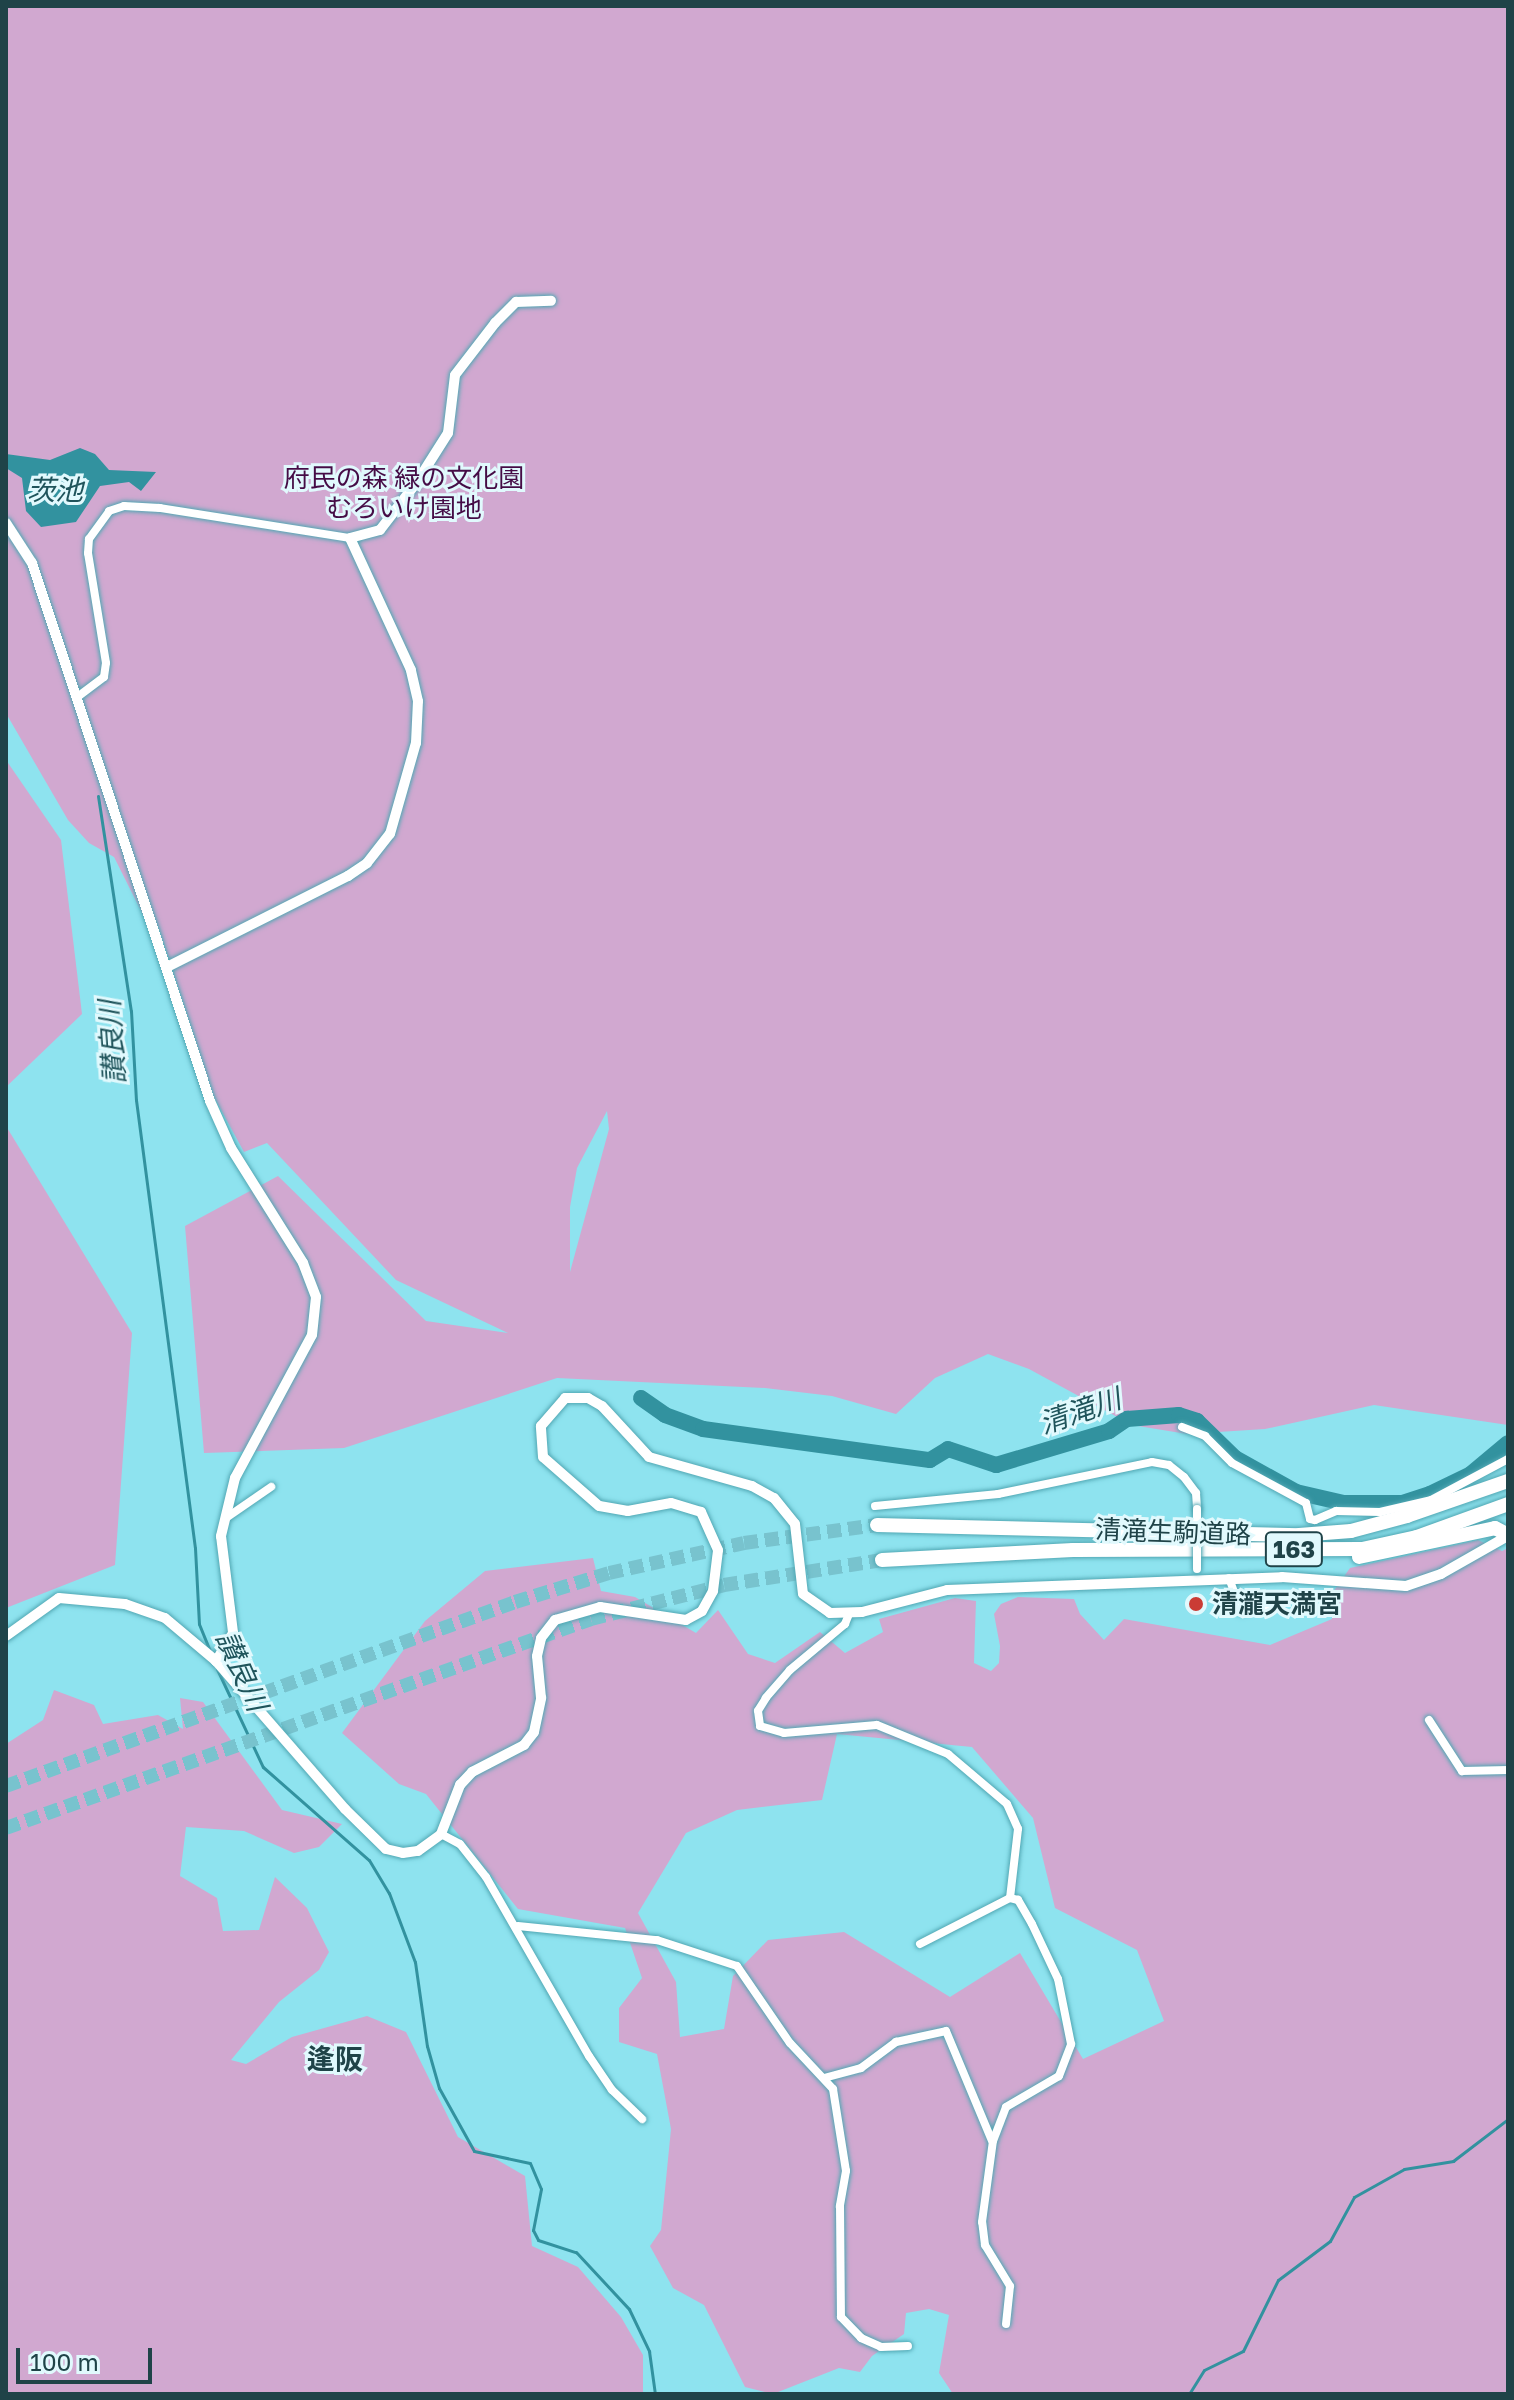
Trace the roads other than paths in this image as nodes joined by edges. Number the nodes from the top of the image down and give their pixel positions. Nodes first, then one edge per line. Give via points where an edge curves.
1 (551, 301) dead end
2 (6, 523) edge
3 (350, 538) junction
4 (76, 698) junction
5 (167, 967) junction
6 (1182, 1427) dead end
7 (1508, 1459) edge
8 (1508, 1473) edge
9 (1508, 1481) edge
10 (271, 1487) dead end
11 (1508, 1504) edge
12 (875, 1506) dead end
13 (1444, 1506) junction
14 (225, 1519) junction
15 (877, 1525) tunnel mouth
16 (1508, 1536) edge
17 (1309, 1549) junction
18 (882, 1560) tunnel mouth
19 (1197, 1574) junction
20 (1229, 1578) junction
21 (1268, 1605) dead end
22 (849, 1614) junction
23 (6, 1636) edge
24 (216, 1661) junction
25 (1429, 1720) dead end
26 (1508, 1770) edge
27 (441, 1834) junction
28 (1010, 1898) junction
29 (518, 1926) junction
30 (920, 1944) dead end
31 (824, 2078) junction
32 (642, 2119) dead end
33 (993, 2141) junction
34 (1006, 2324) dead end
35 (908, 2346) dead end

1 - 3 street via 525,300 504,312 455,375 448,433 417,482 380,530
2 - 4 street via 32,563
3 - 4 street via 183,511 124,506 109,511 89,539 88,553 104,677
3 - 5 street via 417,694 420,724 397,819 382,846 348,876
4 - 5 street
5 - 14 street via 231,1148 303,1263 316,1297 312,1335 235,1478
6 - 7 street via 1205,1436 1232,1463 1306,1503 1315,1520 1336,1511 1380,1512 1431,1500
8 - 13 highway
9 - 13 highway, 清滝生駒道路 / 163
10 - 14 street
11 - 17 highway, 清滝生駒道路 / 163 via 1390,1543
12 - 19 street, bridge via 998,1494 1152,1462 1169,1465 1196,1493
13 - 15 highway, 清滝生駒道路 / 163 via 1351,1531 1299,1535
14 - 24 street via 221,1536 233,1633
16 - 17 highway, 163 via 1495,1528 1363,1558
16 - 20 street via 1441,1574 1406,1586
17 - 18 highway, 清滝生駒道路 / 163 via 1073,1550
19 - 20 street
19 - 22 street via 947,1590
20 - 21 street via 1241,1611
22 - 27 street via 830,1613 803,1594 795,1524 774,1498 752,1486 649,1457 610,1413 588,1398 556,1402 540,1437 543,1457 557,1474 608,1509 671,1503 701,1512 718,1550 713,1591 702,1611 686,1620 600,1607 555,1620 541,1638 537,1656 541,1698 534,1732 524,1745 472,1772 460,1785
22 - 28 street via 845,1624 790,1670 766,1698 758,1711 760,1726 784,1733 877,1725 948,1754 979,1776 1013,1817 1018,1843
23 - 24 street via 59,1598 125,1604 165,1618
24 - 27 street via 289,1750 386,1849 418,1851
25 - 26 street via 1462,1771
27 - 29 street via 460,1844
28 - 30 street
28 - 33 street via 1018,1900 1058,1979 1071,2044 1059,2076 1006,2107
29 - 31 street via 657,1940 737,1966 790,2043
29 - 32 street via 589,2056 612,2090
31 - 33 street via 861,2068 896,2042 946,2031
31 - 35 street via 833,2089 845,2139 841,2317 861,2338 881,2347
33 - 34 street via 982,2222 985,2245 1010,2286

